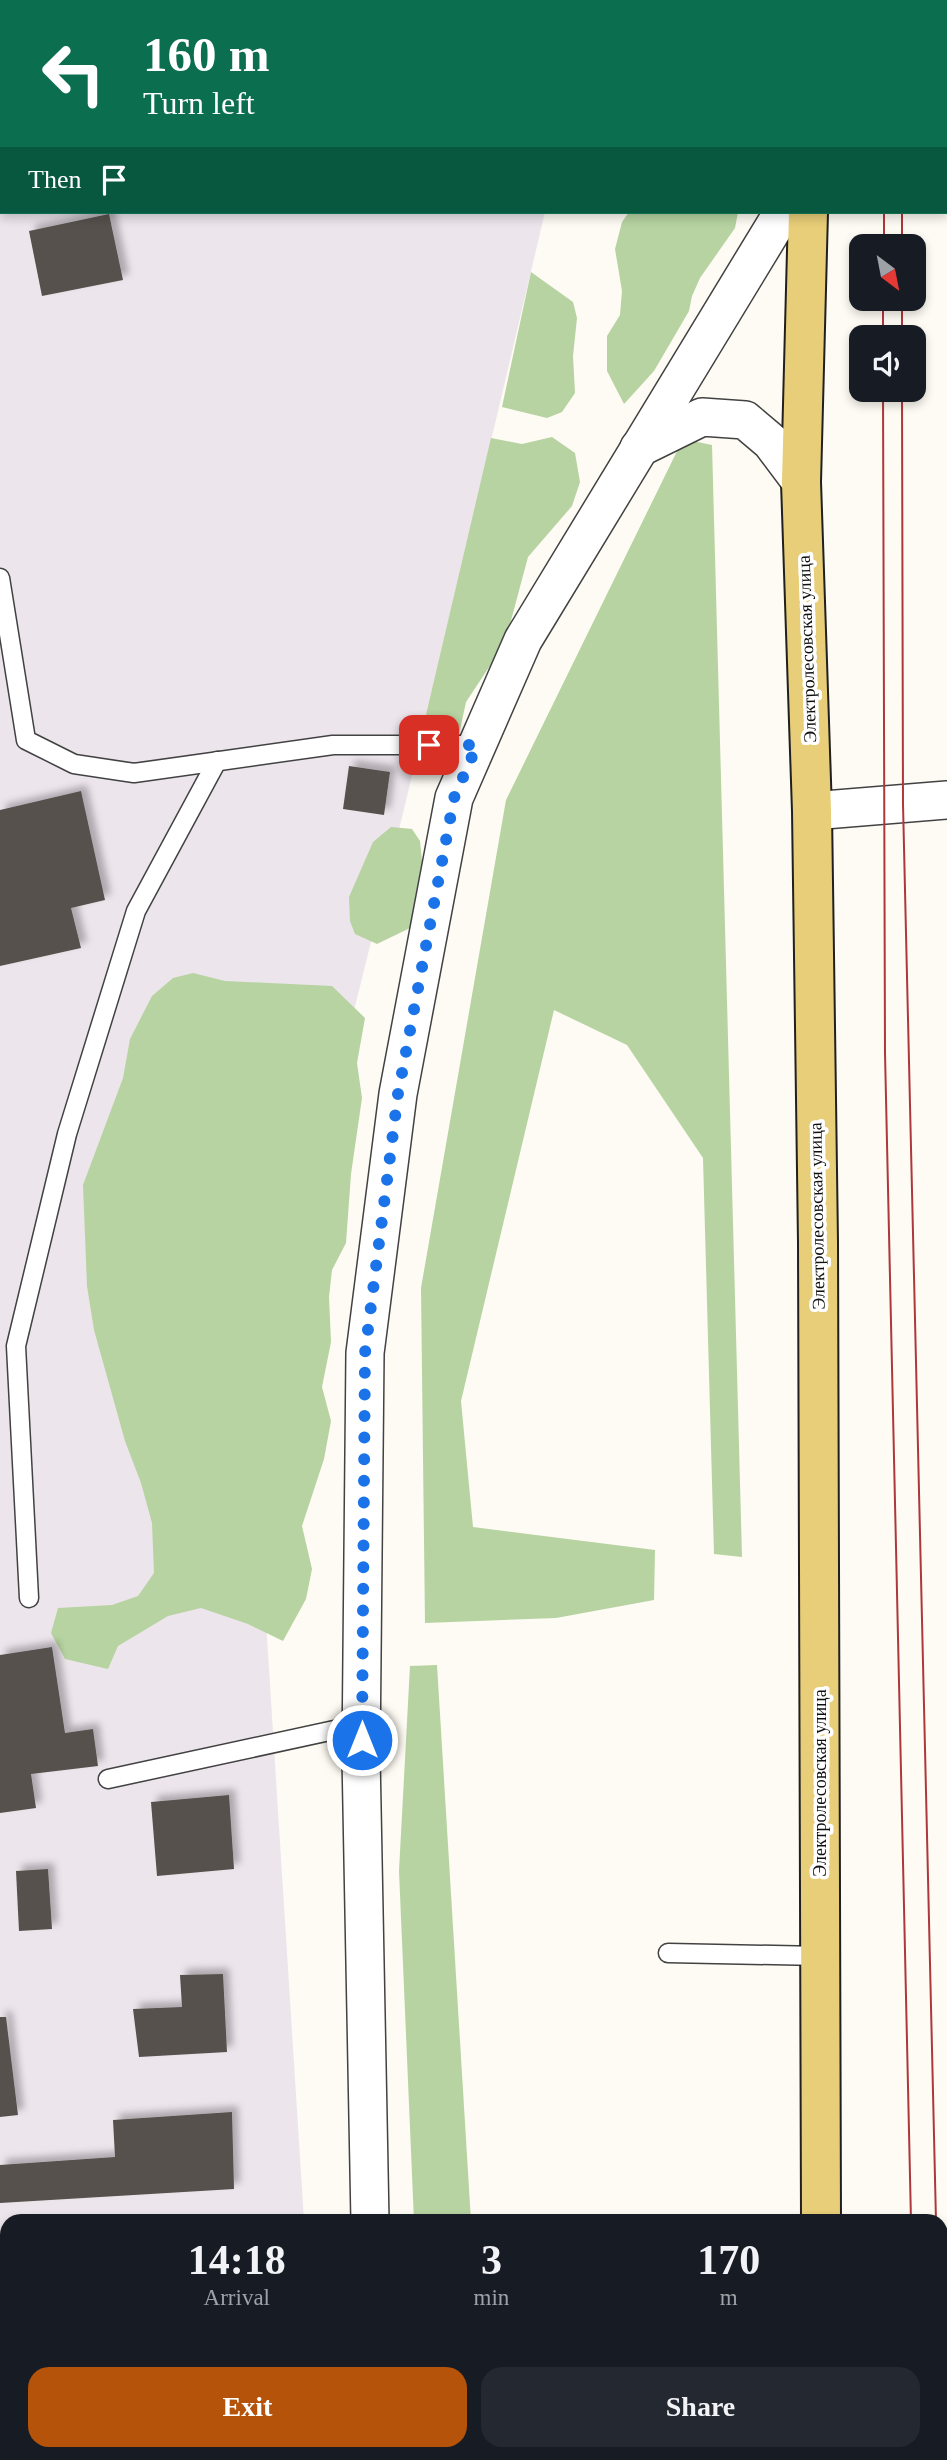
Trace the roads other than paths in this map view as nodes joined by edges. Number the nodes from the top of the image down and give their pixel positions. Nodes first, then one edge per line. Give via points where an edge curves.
1 (782, 214) edge
2 (808, 214) edge
3 (639, 448) junction
4 (801, 482) junction
5 (0, 578) edge
6 (477, 745) junction
7 (217, 761) junction
8 (947, 800) edge
9 (813, 811) junction
10 (8, 1347) edge
11 (29, 1598) dead end
12 (362, 1724) junction
13 (108, 1779) dead end
14 (668, 1953) dead end
15 (820, 1956) junction
16 (370, 2214) edge
17 (821, 2214) edge

1 - 3 street
2 - 4 main road, Электролесовская улица
3 - 4 street via 702,417 745,420 771,442
3 - 6 street via 523,640
4 - 9 main road, Электролесовская улица
5 - 7 lane via 26,740 74,764 134,773
6 - 7 lane via 333,745
6 - 12 street via 454,798 398,1094 366,1340
7 - 10 lane via 136,911
8 - 9 street
9 - 15 main road, Электролесовская улица
10 - 11 lane
12 - 13 lane
12 - 16 street
14 - 15 lane
15 - 17 main road, Электролесовская улица

